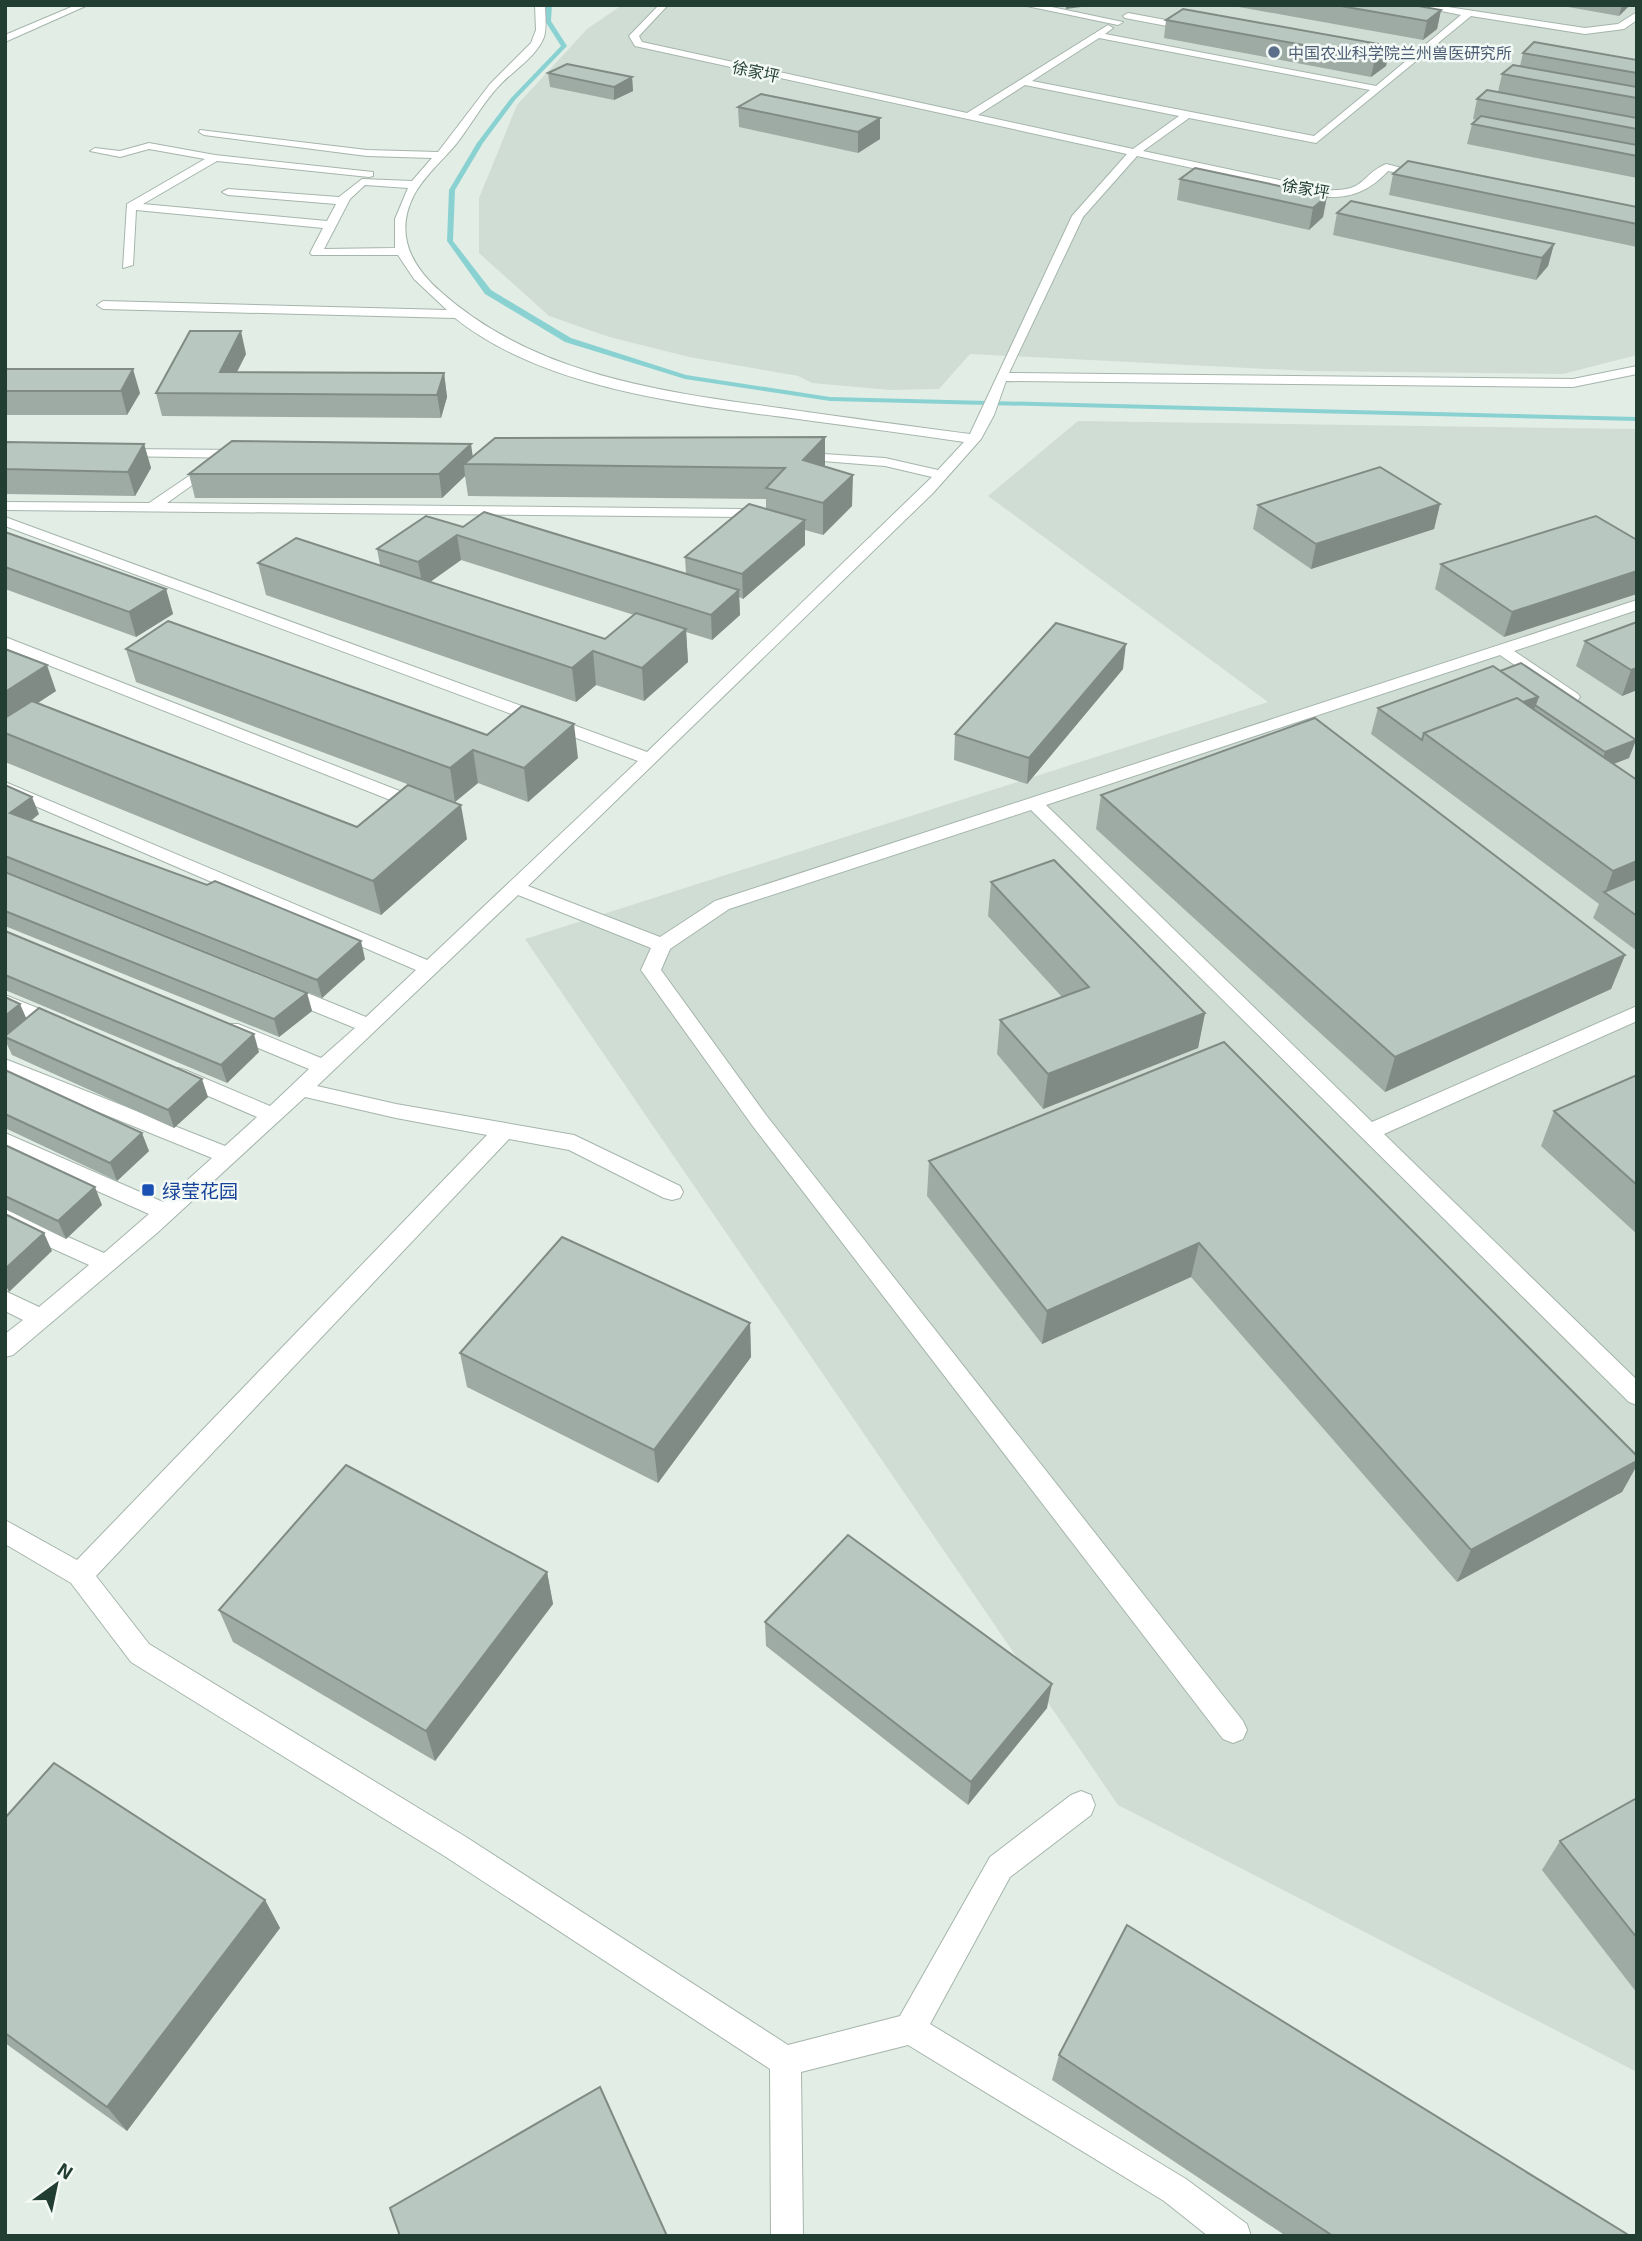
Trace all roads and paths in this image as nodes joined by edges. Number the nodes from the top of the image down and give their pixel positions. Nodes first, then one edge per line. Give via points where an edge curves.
1 (84, 5) edge
2 (540, 5) edge
3 (664, 5) edge
4 (1026, 5) edge
5 (1145, 5) edge
6 (1416, 5) edge
7 (1468, 14) junction
8 (1637, 15) edge
9 (1128, 16) junction
10 (1118, 22) junction
11 (1207, 30) edge
12 (1097, 35) junction
13 (5, 39) edge
14 (1392, 64) dead end
15 (1405, 66) junction
16 (1023, 82) junction
17 (1378, 89) junction
18 (1187, 115) junction
19 (968, 117) junction
20 (204, 132) dead end
21 (95, 151) dead end
22 (388, 153) junction
23 (1134, 153) junction
24 (441, 155) junction
25 (215, 159) junction
26 (365, 178) junction
27 (1439, 178) edge
28 (416, 184) junction
29 (228, 192) dead end
30 (343, 201) junction
31 (131, 206) junction
32 (330, 225) junction
33 (401, 251) junction
34 (127, 265) dead end
35 (103, 305) dead end
36 (457, 314) junction
37 (1637, 370) edge
38 (998, 384) junction
39 (974, 439) junction
40 (102, 453) edge
41 (228, 454) junction
42 (255, 454) edge
43 (789, 456) edge
44 (942, 475) junction
45 (5, 506) edge
46 (151, 508) junction
47 (743, 513) edge
48 (5, 521) edge
49 (1637, 605) edge
50 (5, 642) edge
51 (1501, 649) junction
52 (1580, 703) edge
53 (649, 759) junction
54 (5, 787) edge
55 (404, 799) edge
56 (1034, 803) junction
57 (514, 887) junction
58 (662, 945) junction
59 (428, 968) junction
60 (264, 984) edge
61 (5, 1002) edge
62 (1637, 1013) edge
63 (46, 1019) junction
64 (208, 1020) edge
65 (367, 1026) junction
66 (71, 1029) edge
67 (15, 1044) edge
68 (5, 1066) edge
69 (159, 1067) edge
70 (323, 1067) junction
71 (300, 1088) junction
72 (272, 1115) junction
73 (505, 1130) junction
74 (1369, 1132) junction
75 (5, 1140) edge
76 (228, 1156) junction
77 (672, 1192) dead end
78 (165, 1212) junction
79 (5, 1217) edge
80 (105, 1263) junction
81 (5, 1300) edge
82 (40, 1318) junction
83 (5, 1348) edge
84 (1637, 1395) edge
85 (5, 1531) edge
86 (80, 1575) junction
87 (1233, 1730) dead end
88 (1081, 1805) dead end
89 (910, 2029) junction
90 (785, 2061) junction
91 (787, 2236) edge
92 (1235, 2236) edge

1 - 13 street
2 - 24 street via 540,36
3 - 19 street, 徐家坪 via 634,36 639,44
4 - 10 street
5 - 9 street
6 - 7 street
7 - 8 street via 1585,31 1621,27
7 - 15 street
9 - 10 street
9 - 11 street
10 - 12 street
12 - 16 street
12 - 17 street
14 - 15 street
15 - 17 street
16 - 18 street
16 - 19 street
17 - 18 street via 1317,140
18 - 23 street
19 - 23 street, 徐家坪
20 - 22 street
21 - 25 street via 120,153 149,146
22 - 24 street
22 - 26 street
23 - 27 street, 徐家坪 via 1327,193 1363,190 1386,167
23 - 38 street via 1078,216
24 - 28 street
25 - 26 street
25 - 31 street
26 - 28 street
26 - 30 street
28 - 33 street via 403,209 398,237
29 - 30 street
30 - 32 street
31 - 32 street
31 - 34 street
32 - 33 street via 316,253
33 - 36 street via 425,284
35 - 36 street
36 - 39 street via 531,355 635,388 717,404
37 - 38 street via 1573,383
38 - 39 street
39 - 44 street
40 - 41 street
41 - 42 street
41 - 46 street
43 - 44 street via 885,461
44 - 53 street
45 - 46 street
46 - 47 street
48 - 53 street
49 - 51 street
50 - 55 street
51 - 52 street
51 - 56 street
53 - 57 street
54 - 59 street
56 - 58 street via 722,905
56 - 74 street
57 - 58 street
57 - 59 street
58 - 87 street via 651,970 759,1120
59 - 65 street
60 - 65 street
61 - 63 street
62 - 74 street
63 - 66 street
63 - 67 street
64 - 70 street
65 - 70 street
68 - 76 street
69 - 72 street
70 - 71 street
71 - 72 street
71 - 73 street
72 - 76 street
73 - 77 street via 574,1143
73 - 86 street
74 - 84 street
75 - 78 street
76 - 78 street
78 - 80 street
79 - 80 street
80 - 82 street
81 - 82 street
82 - 83 street
85 - 86 street
86 - 90 street via 140,1653 456,1847
88 - 89 street via 1000,1867
89 - 90 street
89 - 92 street via 1175,2190
90 - 91 street

